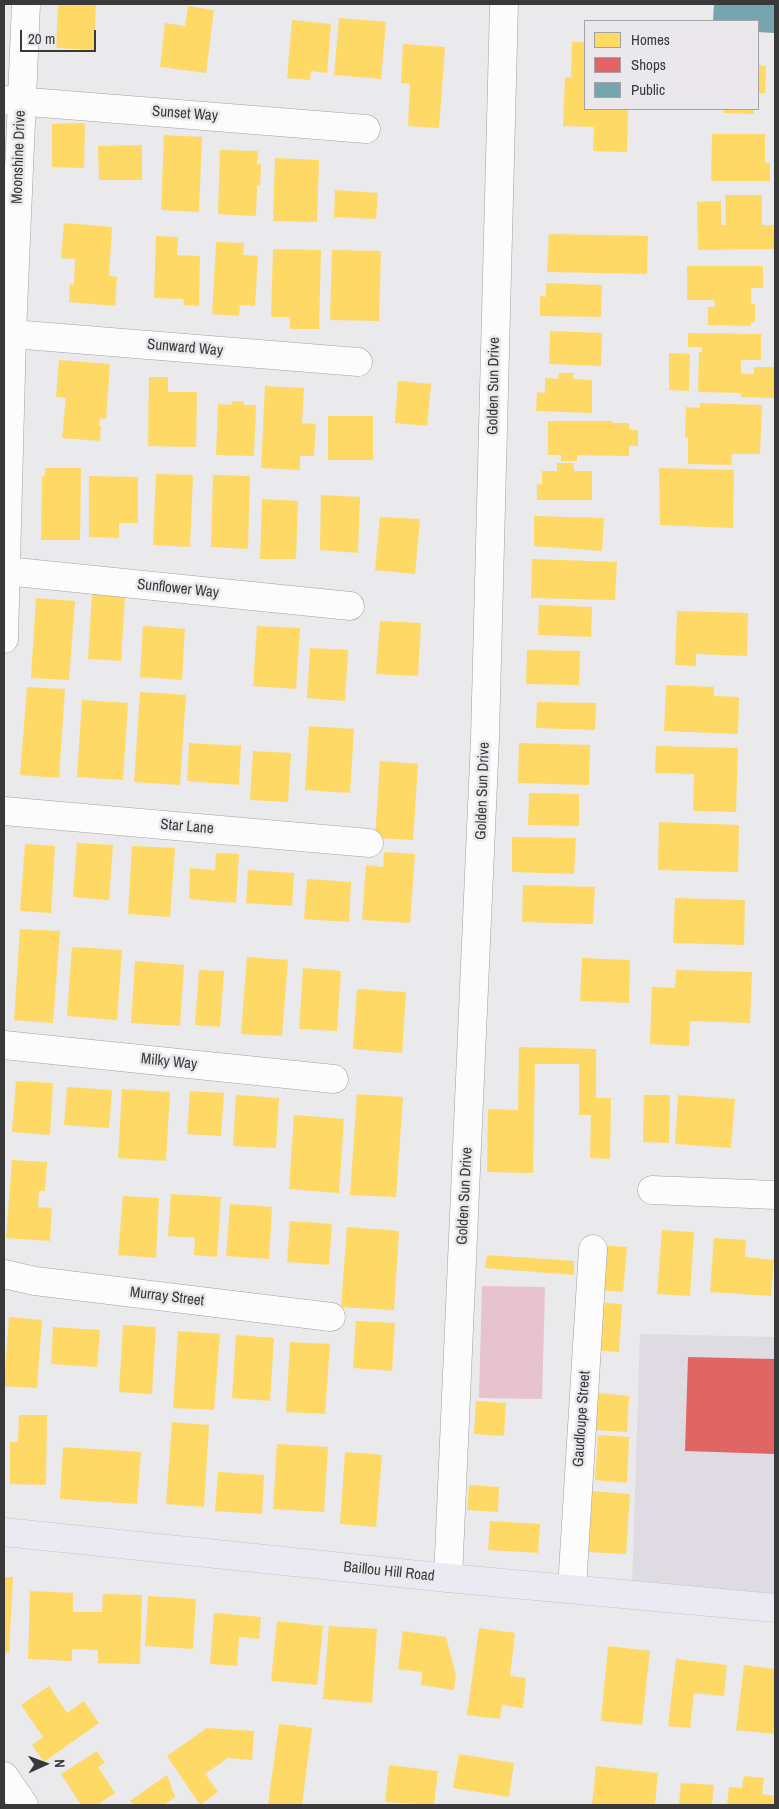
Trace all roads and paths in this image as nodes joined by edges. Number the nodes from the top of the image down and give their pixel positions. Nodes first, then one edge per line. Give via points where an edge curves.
1 (26, 4) edge
2 (504, 4) edge
3 (13, 101) edge
4 (366, 129) dead end
5 (12, 334) junction
6 (358, 362) dead end
7 (6, 571) junction
8 (350, 606) dead end
9 (4, 639) edge
10 (4, 811) edge
11 (369, 843) dead end
12 (4, 1045) edge
13 (334, 1079) dead end
14 (652, 1190) dead end
15 (775, 1196) edge
16 (593, 1249) dead end
17 (4, 1274) edge
18 (331, 1317) dead end
19 (4, 1532) edge
20 (448, 1578) junction
21 (572, 1588) junction
22 (775, 1608) edge
23 (4, 1776) edge
24 (24, 1805) edge

1 - 3 street, Moonshine Drive
2 - 20 street, Golden Sun Drive via 485,738
3 - 4 street, Sunset Way
3 - 5 street, Moonshine Drive
5 - 6 street, Sunward Way
5 - 7 street, Moonshine Drive
7 - 8 street, Sunflower Way
7 - 9 street, Moonshine Drive
10 - 11 street, Star Lane
12 - 13 street, Milky Way
14 - 15 street
16 - 21 street, Gaudloupe Street
17 - 18 street, Murray Street via 35,1281
19 - 20 main road, Baillou Hill Road
20 - 21 main road, Baillou Hill Road
21 - 22 main road, Baillou Hill Road
23 - 24 street

